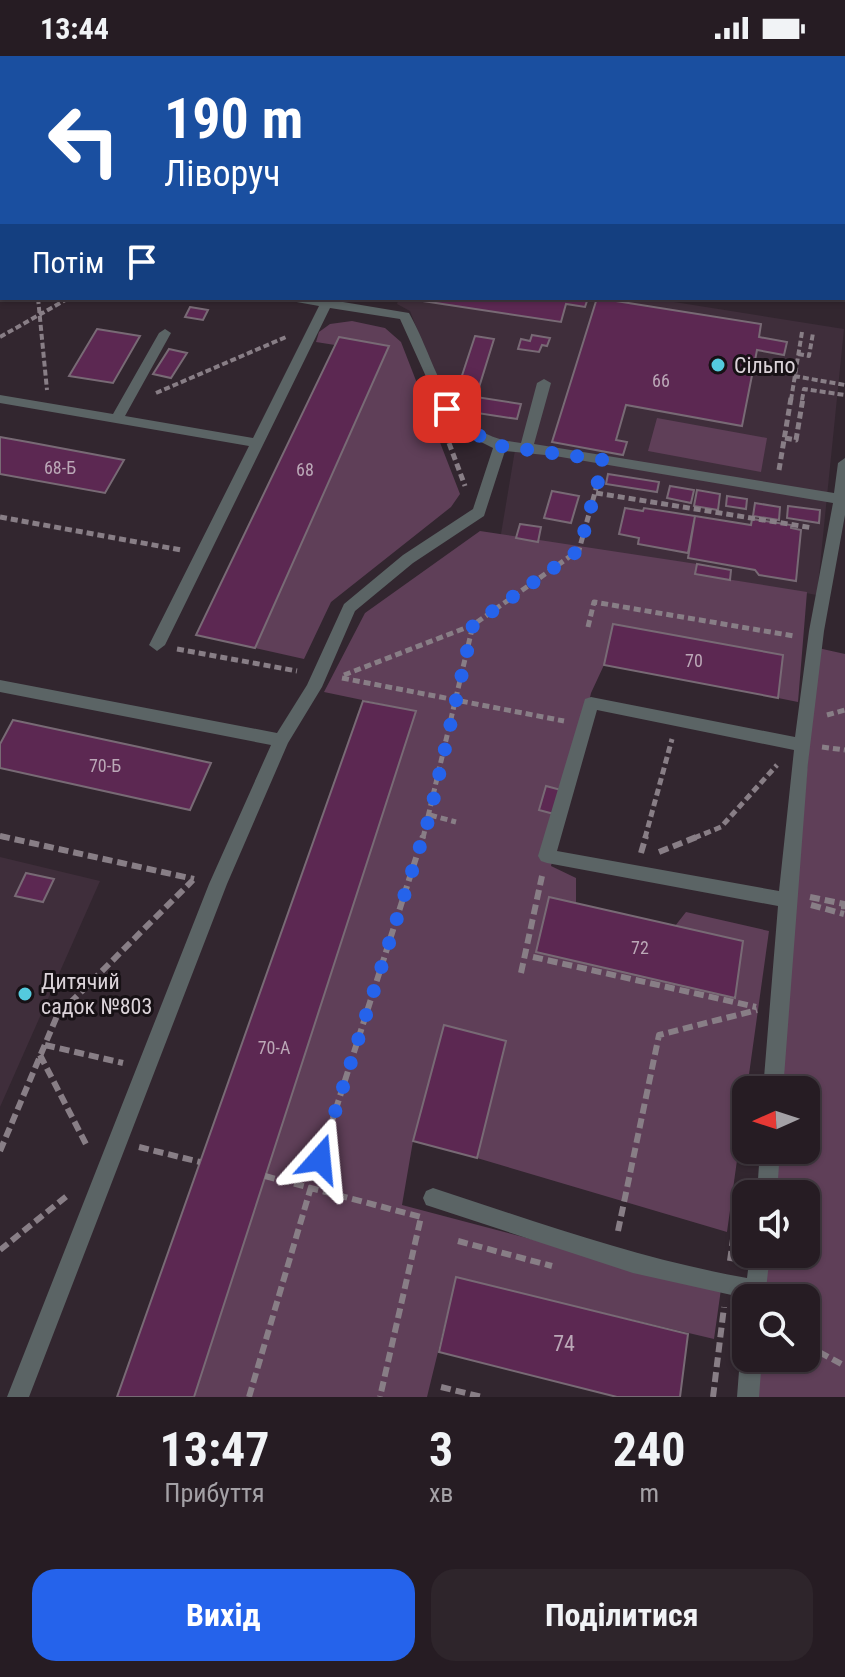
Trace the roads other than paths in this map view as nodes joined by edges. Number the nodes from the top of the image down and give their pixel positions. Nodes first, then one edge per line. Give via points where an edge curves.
1 (305, 300) edge
2 (326, 304) junction
3 (165, 333) dead end
4 (544, 383) dead end
5 (0, 399) edge
6 (117, 418) junction
7 (256, 443) junction
8 (500, 446) junction
9 (526, 449) junction
10 (845, 463) edge
11 (841, 499) junction
12 (157, 645) road end
13 (0, 686) edge
14 (281, 740) junction
15 (799, 744) junction
16 (785, 900) junction
17 (774, 1076) edge
18 (433, 1198) dead end
19 (732, 1287) edge
20 (750, 1372) edge
21 (18, 1397) edge
22 (748, 1397) edge

1 - 2 lane
2 - 7 lane
2 - 8 lane via 405,316 447,409 464,428
3 - 6 lane
4 - 9 lane
5 - 6 lane
6 - 7 lane
7 - 12 lane
8 - 9 lane
8 - 14 lane via 479,512 408,559 349,608 314,687
9 - 11 lane
10 - 11 lane
11 - 15 lane
13 - 14 lane
14 - 21 lane via 218,884
15 - 16 lane
15 - 16 lane via 591,703 547,856
16 - 17 lane
18 - 19 lane via 613,1256
20 - 22 lane

